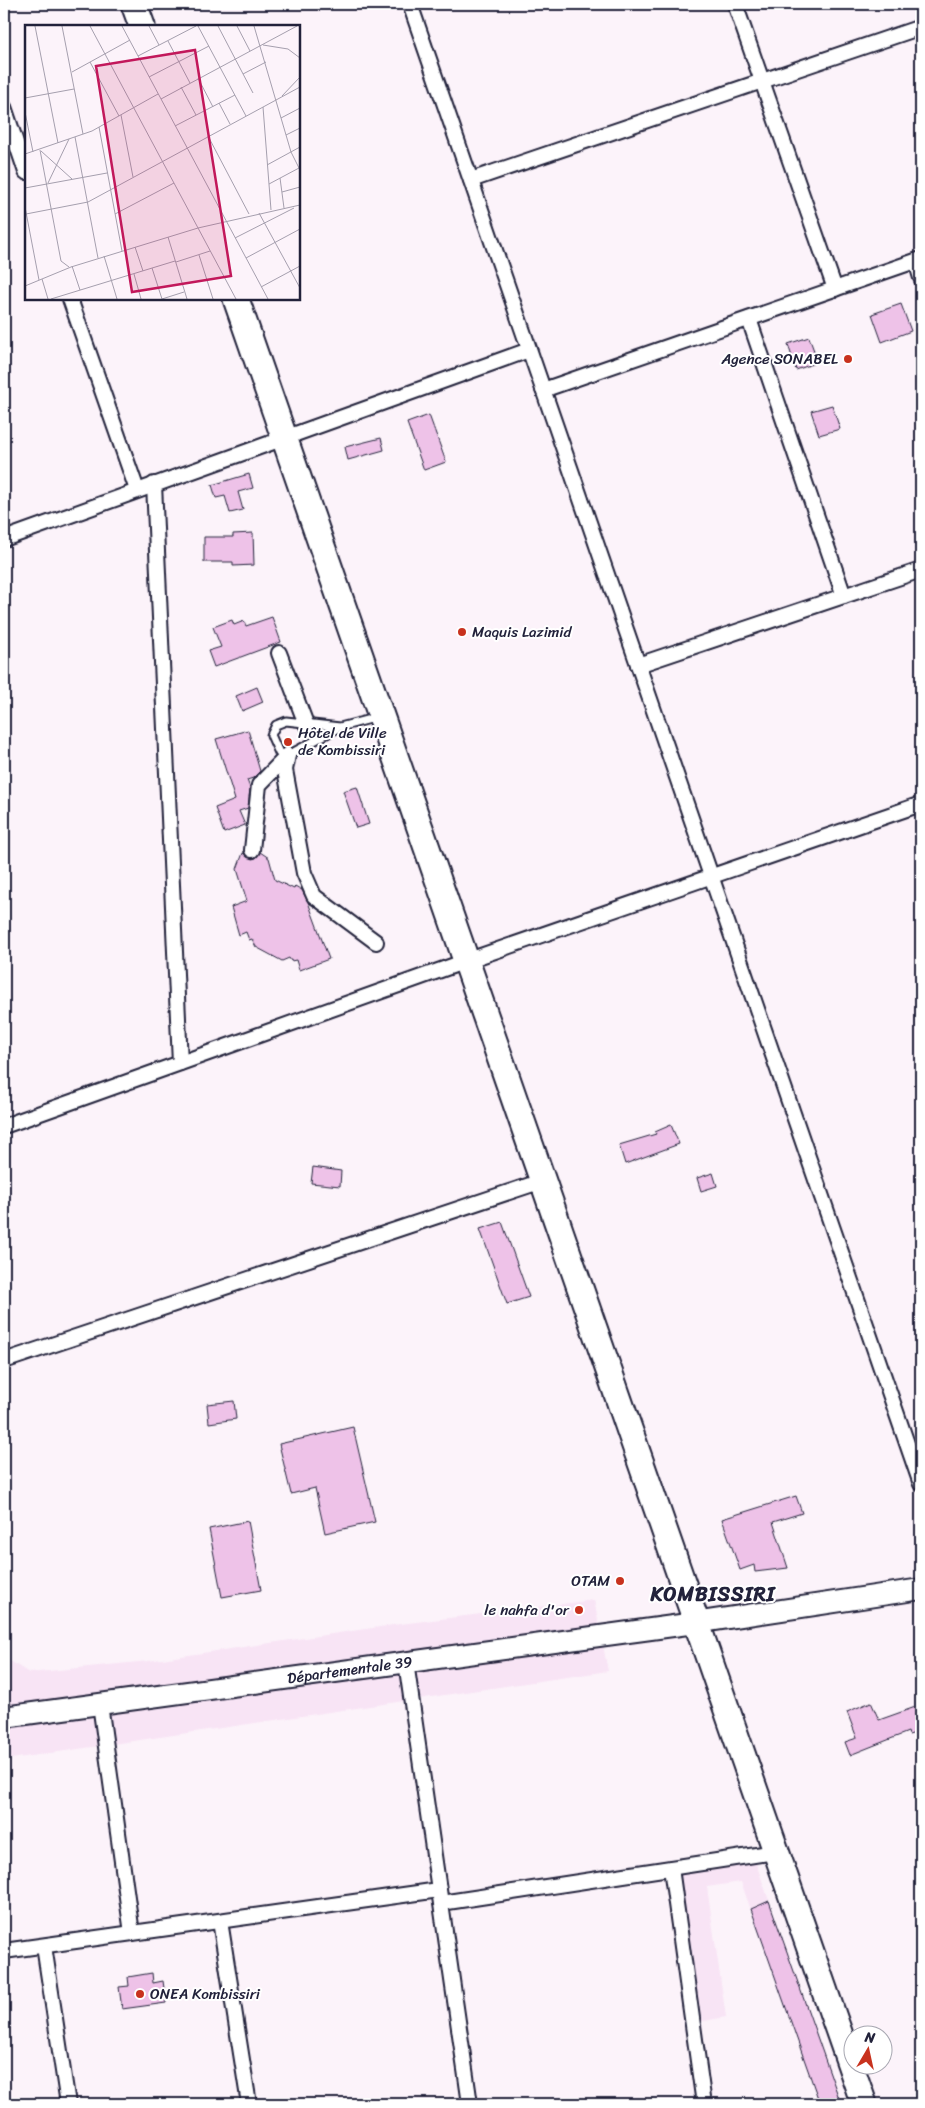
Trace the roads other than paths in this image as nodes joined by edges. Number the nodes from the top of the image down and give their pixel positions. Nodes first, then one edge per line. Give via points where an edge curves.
1 (134, 4) edge
2 (410, 4) edge
3 (735, 4) edge
4 (142, 25) edge
5 (921, 27) edge
6 (762, 82) junction
7 (4, 107) edge
8 (25, 169) edge
9 (471, 180) junction
10 (918, 260) edge
11 (921, 278) edge
12 (835, 289) junction
13 (70, 300) edge
14 (236, 300) edge
15 (749, 319) junction
16 (529, 350) junction
17 (543, 390) junction
18 (284, 438) junction
19 (154, 484) junction
20 (137, 490) junction
21 (4, 538) edge
22 (921, 570) edge
23 (844, 596) junction
24 (278, 653) dead end
25 (638, 665) junction
26 (381, 716) junction
27 (306, 724) junction
28 (340, 727) junction
29 (288, 755) junction
30 (921, 804) edge
31 (252, 850) dead end
32 (711, 876) junction
33 (376, 942) dead end
34 (466, 961) junction
35 (180, 1063) junction
36 (4, 1126) edge
37 (542, 1181) junction
38 (4, 1361) edge
39 (921, 1484) edge
40 (921, 1589) edge
41 (696, 1623) junction
42 (406, 1662) junction
43 (100, 1704) junction
44 (4, 1717) edge
45 (775, 1852) junction
46 (671, 1868) junction
47 (440, 1897) junction
48 (220, 1921) junction
49 (132, 1933) junction
50 (44, 1946) junction
51 (4, 1951) edge
52 (68, 2104) edge
53 (249, 2104) edge
54 (470, 2104) edge
55 (704, 2104) edge
56 (864, 2104) edge

1 - 4 highway
2 - 9 street
3 - 6 street
5 - 6 street
6 - 9 street
6 - 12 street
7 - 8 street
9 - 16 street
10 - 11 street
10 - 12 street
12 - 15 street
13 - 20 street
14 - 18 highway
15 - 17 street
15 - 23 street
16 - 17 street
16 - 18 street
17 - 25 street
18 - 19 street
18 - 26 highway
19 - 20 street
19 - 35 street
20 - 21 street
22 - 23 street
23 - 25 street
24 - 27 street
25 - 32 street
26 - 28 lane
26 - 34 highway
27 - 28 lane
27 - 29 lane via 286,721 276,725 271,735 275,747 279,753
28 - 29 lane
29 - 31 street via 260,786
29 - 33 street via 285,770 304,873 311,890 314,896
30 - 32 street
32 - 34 street
32 - 39 street
34 - 35 street
34 - 37 highway
35 - 36 street
37 - 38 street
37 - 41 highway
40 - 41 main road, Départementale 39
41 - 42 main road, Départementale 39
41 - 45 highway
42 - 43 main road, Départementale 39
42 - 47 street
43 - 44 main road, Départementale 39
43 - 49 street
45 - 46 street
45 - 56 highway
46 - 47 street
46 - 55 street
47 - 48 street
47 - 54 street
48 - 49 street
48 - 53 street
49 - 50 street
50 - 51 street
50 - 52 street

